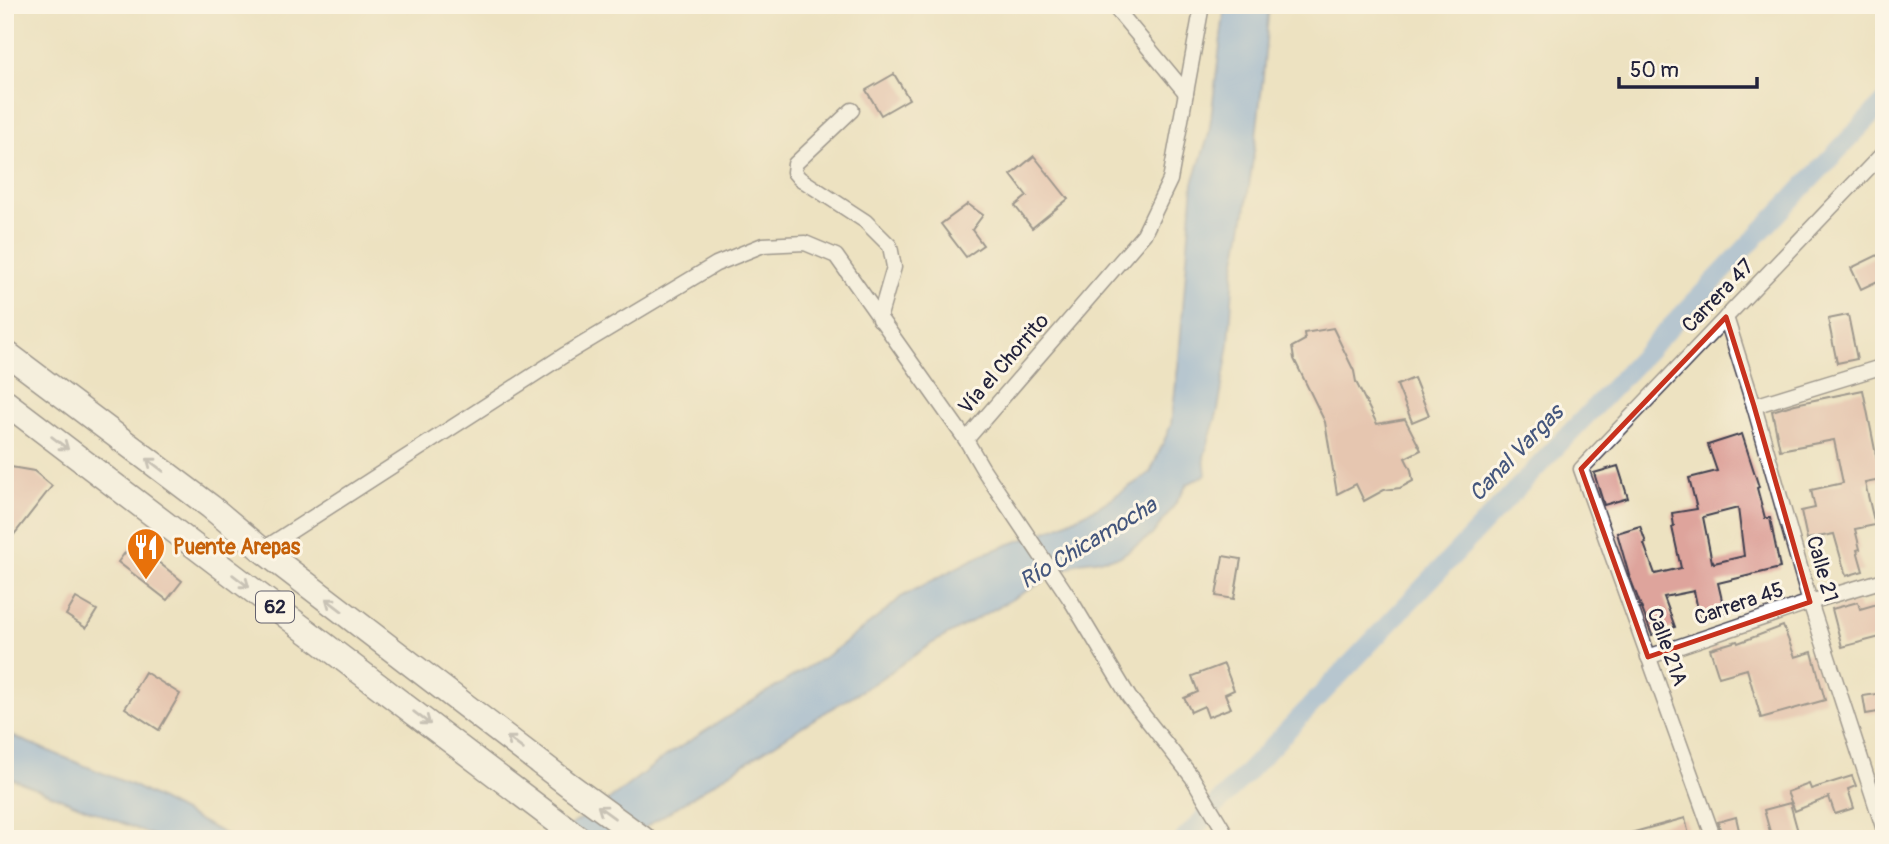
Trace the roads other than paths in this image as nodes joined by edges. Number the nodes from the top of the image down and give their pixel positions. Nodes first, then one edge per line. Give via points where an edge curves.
1 (1113, 5) edge
2 (1202, 5) edge
3 (1186, 93) junction
4 (852, 110) dead end
5 (1884, 152) edge
6 (1726, 317) junction
7 (879, 319) junction
8 (5, 352) edge
9 (1884, 366) edge
10 (5, 402) edge
11 (1754, 406) junction
12 (966, 440) junction
13 (1581, 469) joint
14 (261, 550) junction
15 (1884, 580) edge
16 (1810, 602) junction
17 (1648, 657) junction
18 (1884, 830) edge
19 (1224, 834) edge
20 (1884, 836) edge
21 (580, 839) edge
22 (643, 839) edge
23 (1714, 839) edge
24 (1874, 839) edge

1 - 3 street
2 - 3 street, Vía el Chorrito
3 - 12 street, Vía el Chorrito via 1170,180 1144,234
4 - 7 street via 795,164 794,172 865,221 890,246 894,267
5 - 6 street, Carrera 47
6 - 11 street, Calle 21
6 - 13 street, Carrera 47
7 - 12 street
7 - 14 street via 836,256 805,243 763,246 716,264 566,354
14 -> 8 highway, 62
9 - 11 street
10 -> 21 highway, 62
11 - 16 street, Calle 21
12 - 19 street, Vía el Chorrito via 1129,697 1192,777
13 - 17 street, Calle 21A
22 -> 14 highway, 62
15 - 16 street, Carrera 45
16 - 17 street, Carrera 45
16 - 18 street, Calle 21
17 - 23 street, Calle 21A
20 - 24 street

